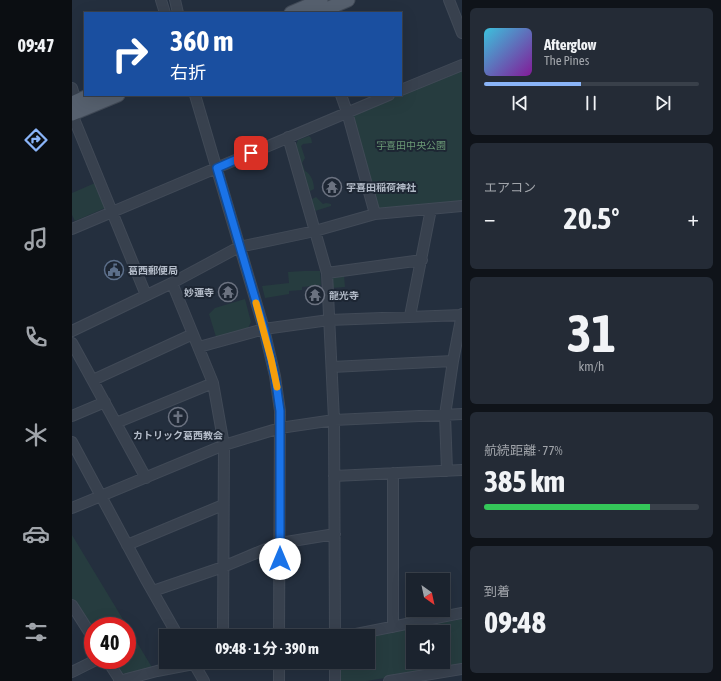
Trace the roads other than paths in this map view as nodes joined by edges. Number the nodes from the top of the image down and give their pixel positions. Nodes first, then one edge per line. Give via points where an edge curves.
1 (161, 0) edge
2 (175, 0) edge
3 (321, 0) edge
4 (348, 0) edge
5 (449, 0) edge
6 (165, 12) edge
7 (178, 12) edge
8 (292, 12) edge
9 (319, 12) edge
10 (462, 32) edge
11 (462, 65) edge
12 (402, 90) edge
13 (84, 96) edge
14 (116, 96) edge
15 (195, 96) edge
16 (341, 96) edge
17 (387, 96) edge
18 (73, 97) edge
19 (347, 112) junction
20 (72, 114) edge
21 (288, 137) junction
22 (217, 168) junction
23 (462, 206) edge
24 (431, 209) junction
25 (112, 212) junction
26 (375, 214) junction
27 (72, 229) edge
28 (315, 231) junction
29 (239, 247) junction
30 (422, 260) junction
31 (327, 274) junction
32 (172, 283) junction
33 (146, 296) junction
34 (462, 314) edge
35 (410, 316) junction
36 (329, 320) junction
37 (264, 329) junction
38 (72, 331) edge
39 (193, 334) junction
40 (72, 343) edge
41 (199, 347) junction
42 (453, 361) junction
43 (332, 367) junction
44 (93, 380) junction
45 (213, 383) junction
46 (105, 402) junction
47 (462, 414) edge
48 (445, 415) junction
49 (72, 416) edge
50 (334, 420) junction
51 (116, 423) junction
52 (280, 428) junction
53 (72, 442) edge
54 (224, 445) junction
55 (462, 470) edge
56 (446, 471) junction
57 (393, 473) junction
58 (334, 476) junction
59 (146, 478) junction
60 (101, 496) junction
61 (223, 505) junction
62 (72, 508) edge
63 (335, 534) junction
64 (280, 543) junction
65 (127, 545) junction
66 (223, 567) junction
67 (153, 592) junction
68 (74, 611) edge
69 (462, 613) edge
70 (84, 625) edge
71 (394, 627) junction
72 (174, 629) edge
73 (223, 629) edge
74 (279, 629) edge
75 (335, 629) edge
76 (375, 631) edge
77 (84, 666) edge
78 (113, 669) edge
79 (170, 669) edge
80 (199, 669) edge
81 (279, 669) edge
82 (335, 669) edge
83 (462, 669) edge
84 (72, 672) edge
85 (422, 678) edge
86 (120, 680) edge
87 (204, 681) edge
88 (279, 681) edge
89 (335, 681) edge
90 (389, 681) edge

1 - 6 street
2 - 7 street
3 - 8 main road
4 - 9 main road
5 - 10 street
11 - 12 street
13 - 18 main road
14 - 20 main road
15 - 22 street
16 - 19 street
17 - 19 street
19 - 21 street
19 - 26 street
20 - 25 street
21 - 22 street
21 - 28 street
22 - 25 street
22 - 29 street
23 - 24 street
24 - 26 street
24 - 30 street
25 - 27 street
25 - 33 street
26 - 28 street
28 - 29 street
28 - 31 street
29 - 32 street
29 - 37 street
30 - 31 street
30 - 35 street
31 - 36 street
32 - 33 street
32 - 39 street
33 - 38 street
34 - 35 street
34 - 42 street
35 - 36 street
36 - 37 street
36 - 43 street
37 - 41 street
37 - 52 street via 275,376
39 - 41 street
39 - 44 street
40 - 44 street
41 - 45 street
42 - 43 street
42 - 48 street
43 - 50 street
44 - 46 street
45 - 51 street
45 - 54 street
46 - 49 street
46 - 51 street
47 - 48 street
48 - 50 street
48 - 56 street
50 - 52 street
50 - 58 street
51 - 59 street
52 - 54 street
52 - 64 street
53 - 60 street
54 - 59 street
54 - 61 street
55 - 56 street
56 - 57 street
57 - 58 street
57 - 71 street
58 - 63 street
59 - 60 street
60 - 62 street
60 - 65 street
61 - 65 street
61 - 66 street
63 - 64 street
63 - 75 street
64 - 66 street
64 - 74 street
65 - 67 street
66 - 67 street
66 - 73 street
67 - 72 street
68 - 70 street
69 - 71 street
71 - 76 street
77 - 84 street
78 - 86 street
79 - 86 street
80 - 87 street
81 - 88 street
82 - 89 street
83 - 85 street
85 - 90 street

